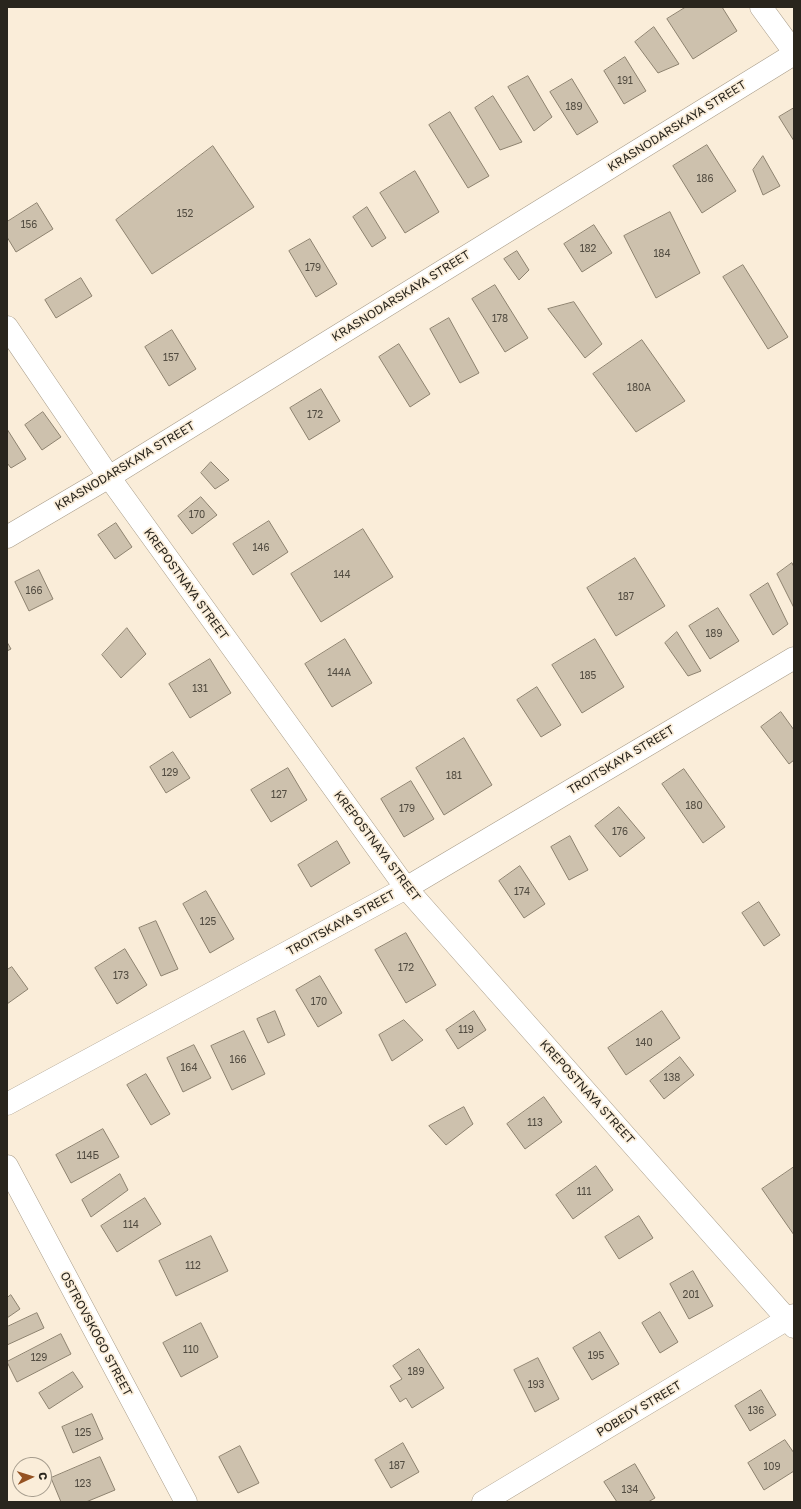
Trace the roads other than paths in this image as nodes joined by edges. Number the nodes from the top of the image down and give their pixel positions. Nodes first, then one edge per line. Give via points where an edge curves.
1 (761, 7) edge
2 (794, 53) edge
3 (7, 327) edge
4 (109, 477) junction
5 (7, 537) edge
6 (794, 658) edge
7 (406, 888) junction
8 (7, 1104) edge
9 (7, 1166) edge
10 (792, 1320) edge
11 (186, 1502) edge
12 (483, 1502) edge

1 - 2 street
2 - 4 street, KRASNODARSKAYA STREET
3 - 4 street, KREPOSTNAYA STREET
4 - 5 street, KRASNODARSKAYA STREET
4 - 7 street, KREPOSTNAYA STREET
6 - 7 street, TROITSKAYA STREET
7 - 8 street, TROITSKAYA STREET
7 - 10 street, KREPOSTNAYA STREET
9 - 11 street, OSTROVSKOGO STREET
10 - 12 street, POBEDY STREET

